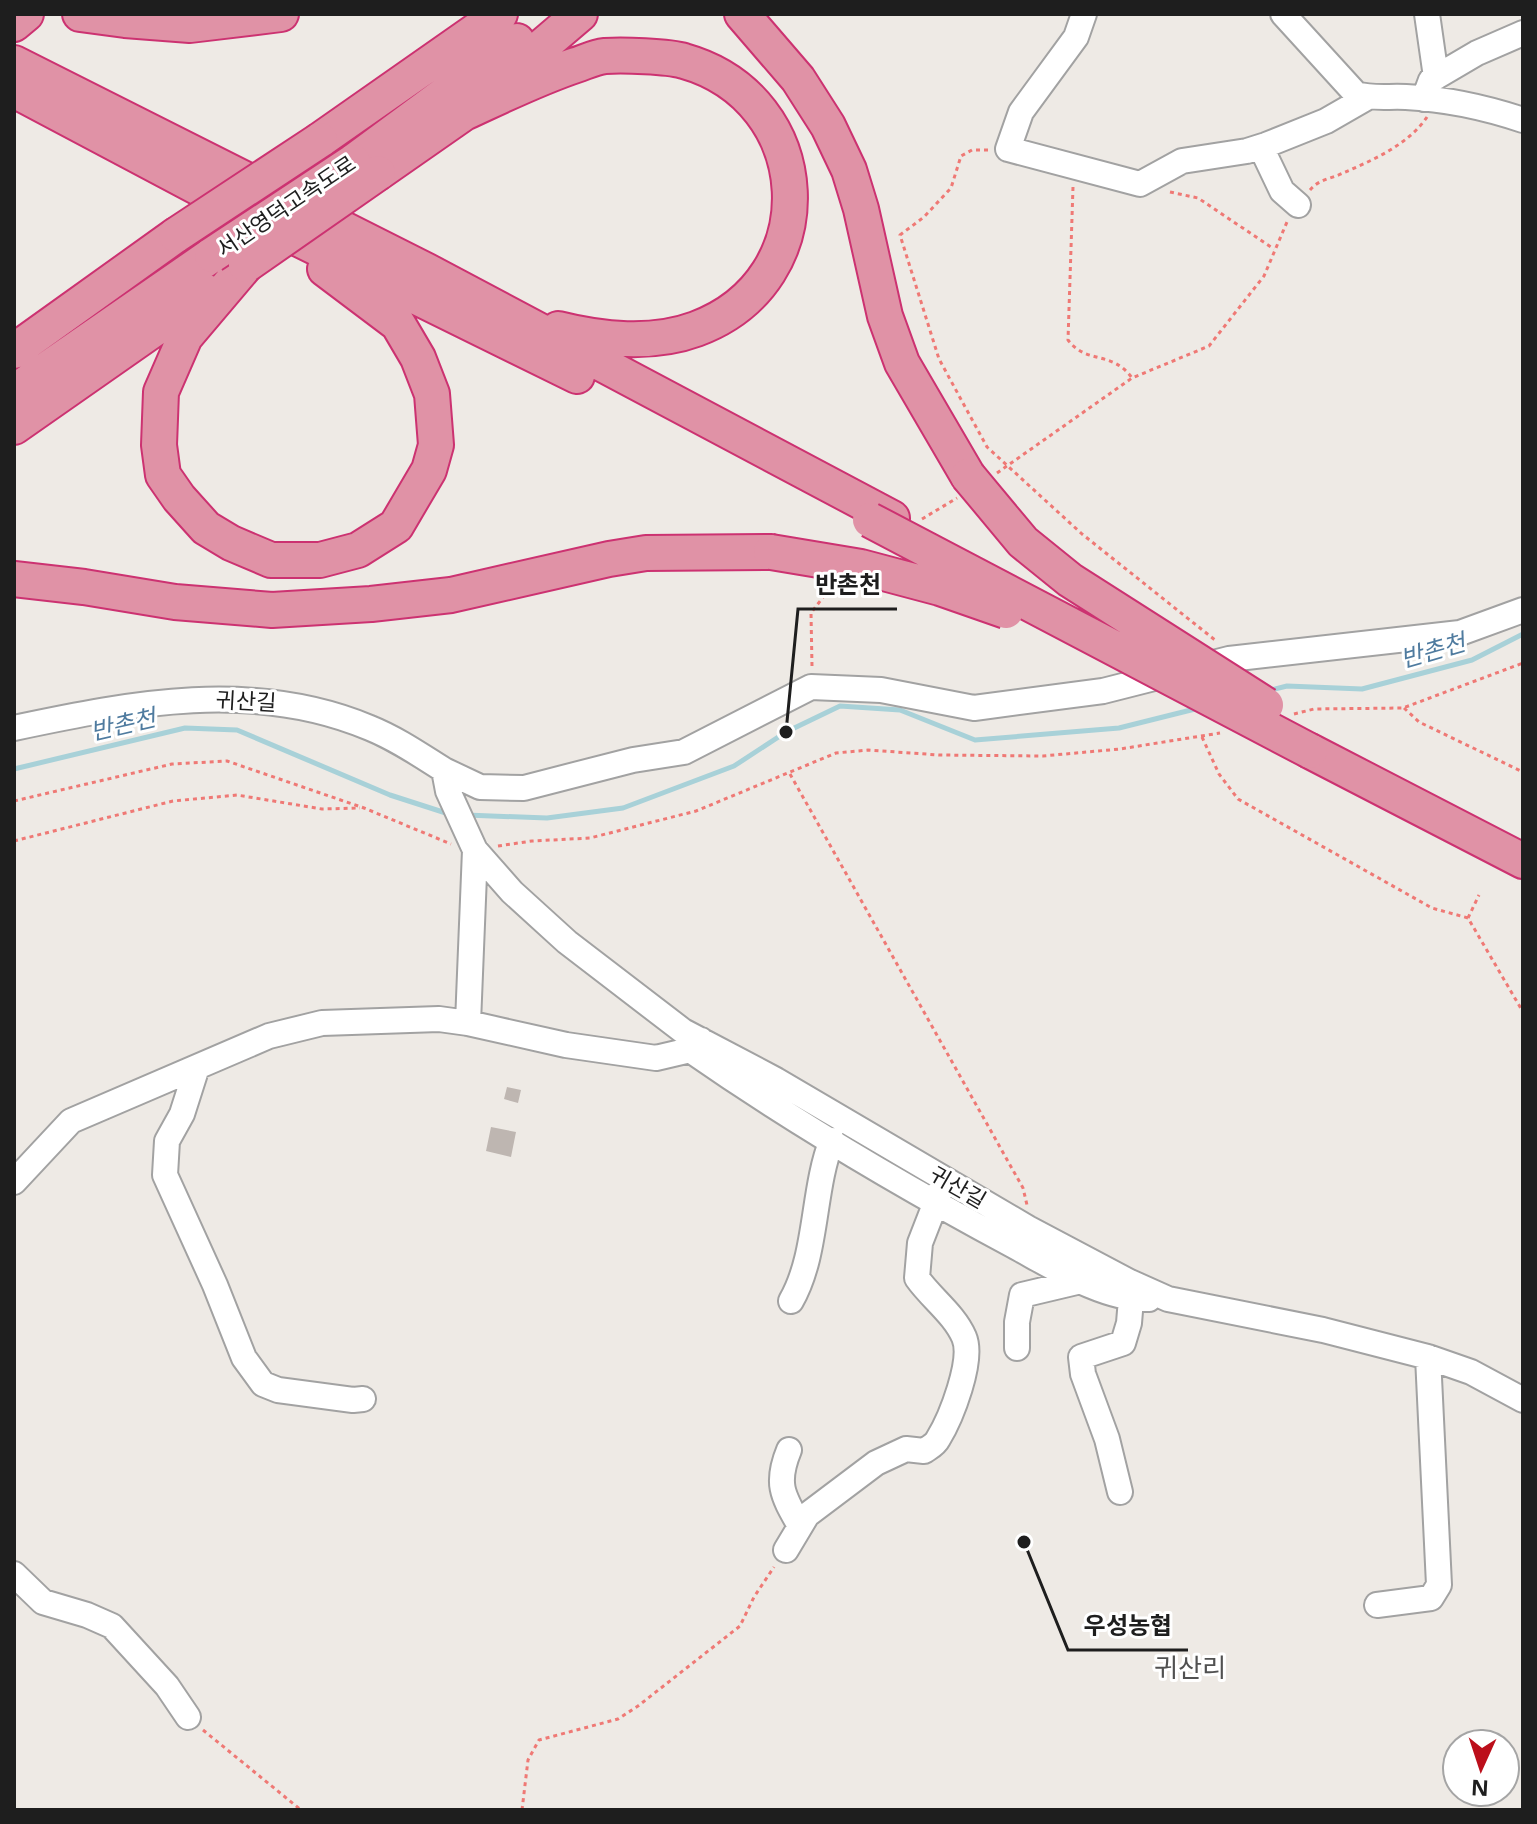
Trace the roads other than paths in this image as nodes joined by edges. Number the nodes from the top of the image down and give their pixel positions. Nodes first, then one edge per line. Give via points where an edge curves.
1 (26, 14) edge
2 (80, 14) edge
3 (281, 14) edge
4 (500, 14) edge
5 (554, 14) edge
6 (580, 14) edge
7 (742, 14) edge
8 (1084, 14) edge
9 (1283, 14) edge
10 (1427, 14) edge
11 (14, 24) edge
12 (1523, 33) edge
13 (14, 63) edge
14 (14, 90) edge
15 (1432, 92) junction
16 (1366, 98) junction
17 (464, 113) junction
18 (1523, 120) edge
19 (1261, 147) junction
20 (366, 167) junction
21 (1298, 205) road end
22 (246, 213) junction
23 (246, 265) junction
24 (427, 271) junction
25 (14, 351) edge
26 (14, 392) edge
27 (14, 427) edge
28 (895, 519) junction
29 (14, 579) edge
30 (1523, 610) edge
31 (1120, 651) junction
32 (1280, 713) junction
33 (14, 728) edge
34 (1322, 745) junction
35 (446, 781) junction
36 (1523, 835) edge
37 (472, 843) junction
38 (1523, 861) edge
39 (468, 1023) junction
40 (695, 1045) junction
41 (197, 1067) junction
42 (832, 1140) junction
43 (945, 1179) junction
44 (14, 1182) edge
45 (934, 1203) junction
46 (1081, 1281) junction
47 (1131, 1299) junction
48 (1168, 1299) junction
49 (791, 1301) dead end
50 (1017, 1348) dead end
51 (1428, 1357) junction
52 (363, 1399) dead end
53 (1523, 1400) edge
54 (789, 1450) dead end
55 (1120, 1492) dead end
56 (800, 1526) junction
57 (786, 1550) road end
58 (14, 1574) edge
59 (1377, 1605) dead end
60 (188, 1717) road end

1 - 11 highway
2 - 3 highway via 190,25
4 - 25 highway, 서산영덕고속도로, bridge
5 - 20 highway, 서산영덕고속도로
6 - 17 highway
7 - 32 highway, bridge via 798,79 828,126 849,170 902,363 975,482 1023,542 1070,580
8 - 19 street via 1076,37 1021,112 1008,149 1140,184 1182,161
9 - 16 street via 1356,94
10 - 15 street
12 - 15 street via 1477,53
13 - 24 highway
14 - 22 highway
15 - 16 street
15 - 18 street
16 - 19 street
17 - 20 highway
17 - 24 highway via 602,56 682,60 722,77 751,99 778,137 790,181 784,236 766,278 737,306 696,329 656,338 591,337 541,325
19 - 21 street via 1282,191
20 - 23 highway, bridge
20 - 26 highway, 서산영덕고속도로, bridge via 212,255
22 - 23 highway via 398,324 432,394 436,445 429,470 396,526 358,550 320,560 271,560 206,528 163,475 161,392 185,337
22 - 28 highway
23 - 27 highway
24 - 28 highway
28 - 31 highway, bridge
28 - 32 highway, bridge
29 - 31 highway, bridge via 272,610 451,595 646,553 771,552 861,567 940,588
30 - 35 street, 귀산길 via 1460,633 1235,658 1103,691 974,708 881,690 811,687 684,752 524,788
31 - 34 highway, bridge
32 - 34 highway
33 - 35 street, 귀산길 via 205,698 287,703 331,713 401,742
34 - 36 highway
34 - 38 highway
35 - 37 street
37 - 39 street
37 - 40 street, 귀산길 via 512,892 567,942
39 - 40 street via 631,1056 656,1058
39 - 41 street via 322,1023 269,1036
40 - 42 street
40 - 43 street, 귀산길 via 776,1080
41 - 44 street via 71,1121
41 - 52 street via 167,1141 165,1175 244,1358 263,1384 278,1390
42 - 45 street
42 - 49 street
43 - 45 street
43 - 48 street, 귀산길
45 - 46 street
45 - 56 street via 920,1243 917,1278 965,1338 967,1361 953,1405 937,1442 924,1451 906,1449 876,1463 807,1515
46 - 47 street
46 - 50 street via 1022,1295
47 - 48 street
47 - 55 street via 1123,1343 1081,1357
48 - 51 street, 귀산길
51 - 53 street, 귀산길 via 1471,1372
51 - 59 street via 1439,1585 1431,1598
54 - 56 street via 780,1488
56 - 57 street
58 - 60 street via 43,1602 112,1626

